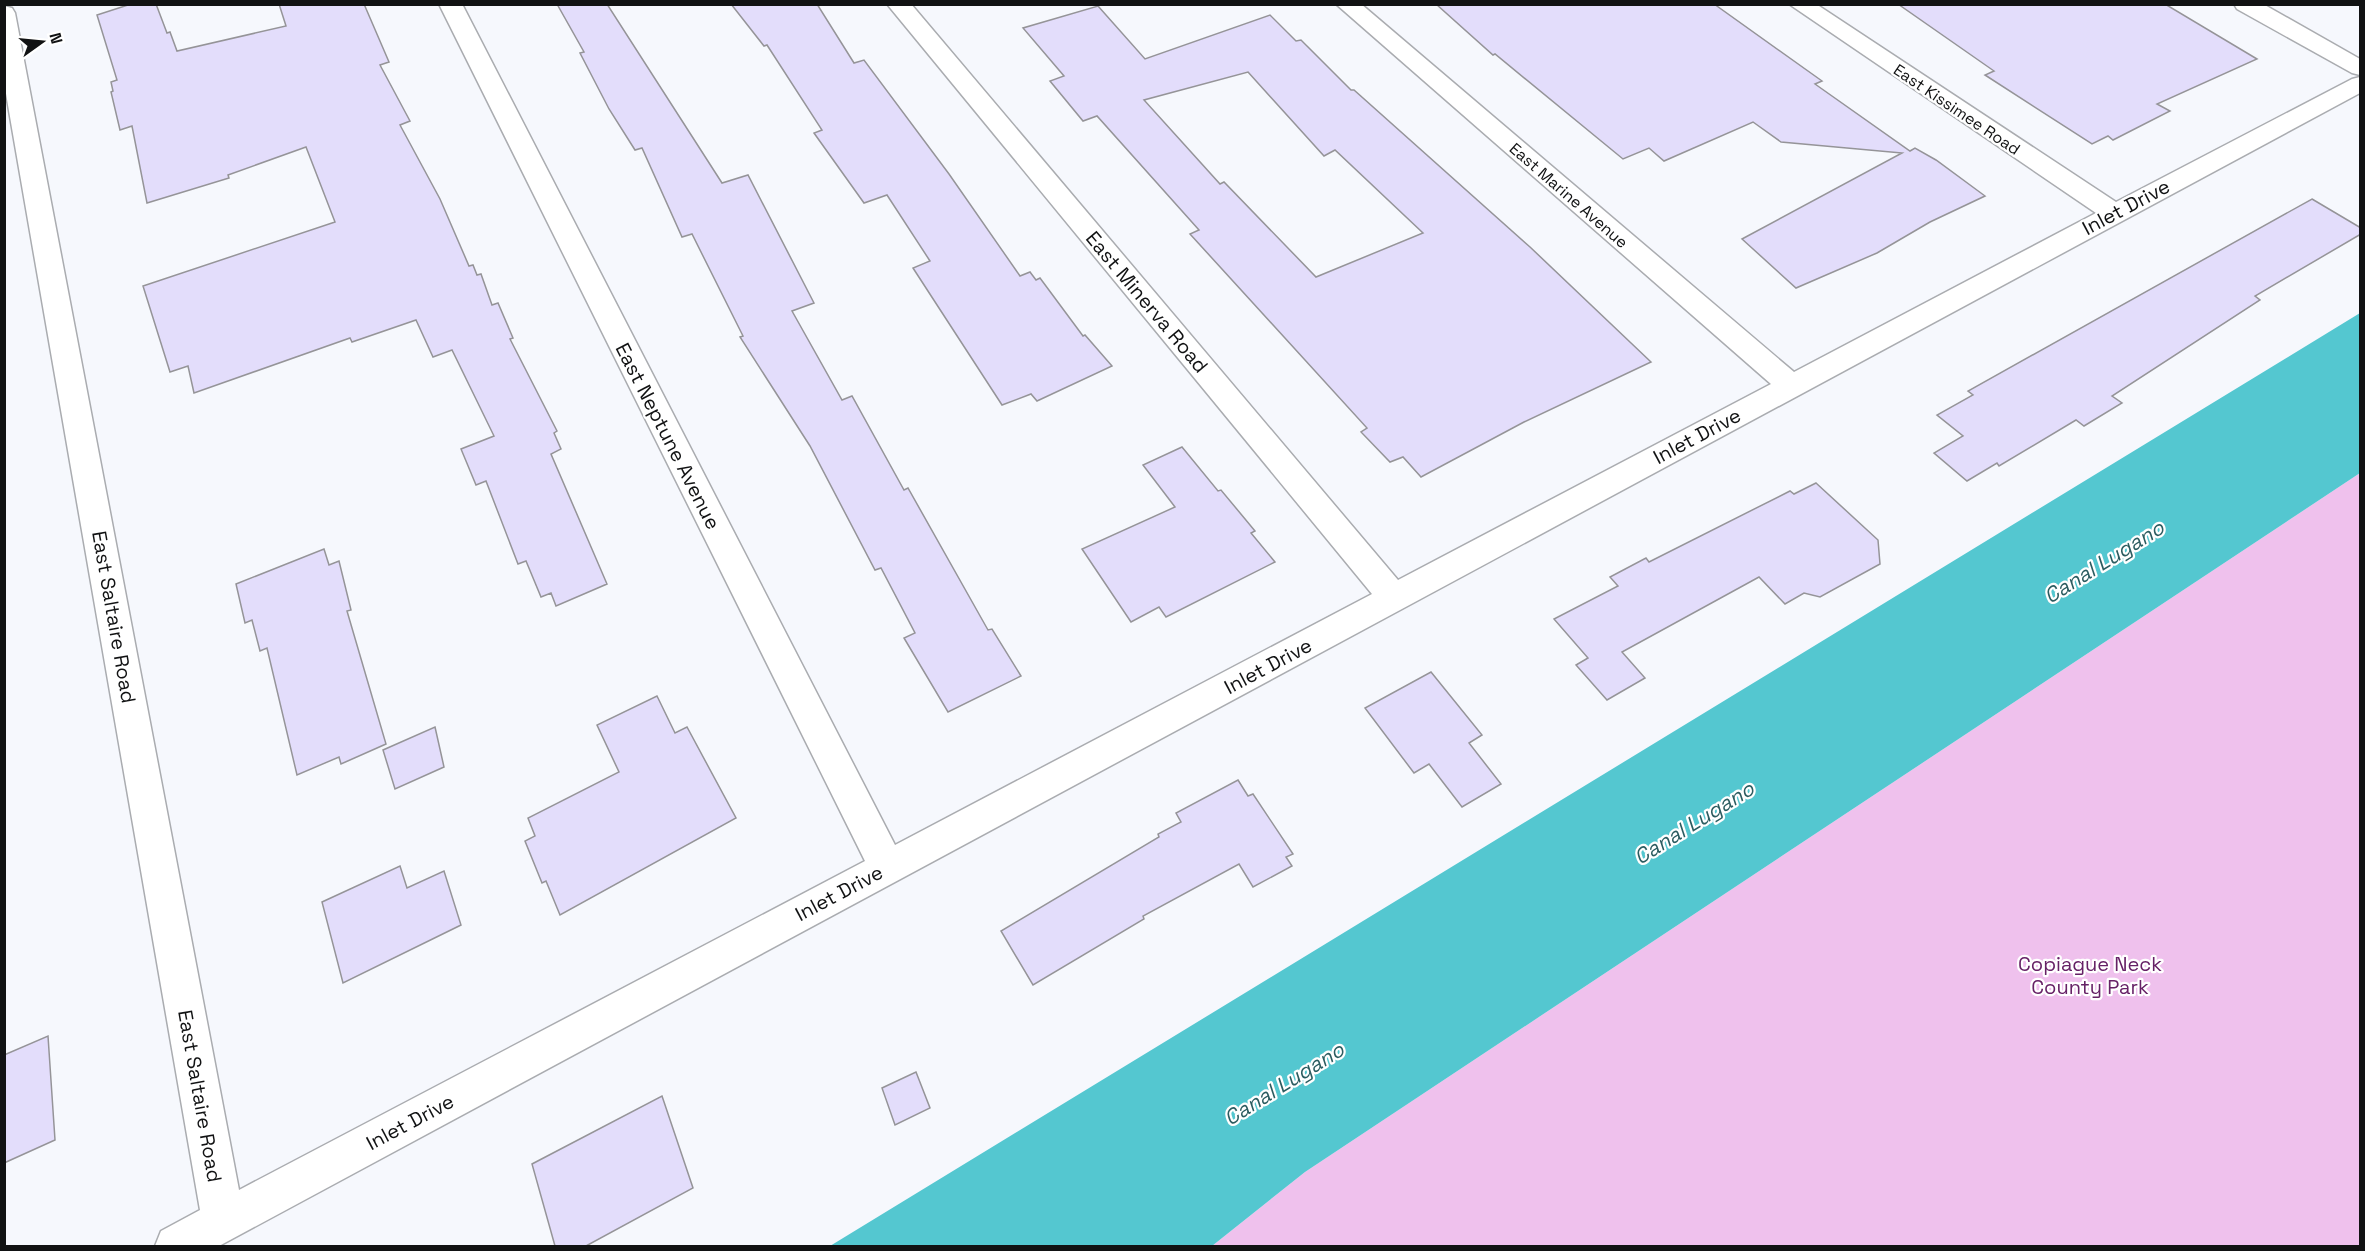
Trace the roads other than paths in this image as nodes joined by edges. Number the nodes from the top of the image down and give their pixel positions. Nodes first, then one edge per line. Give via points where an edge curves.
1 (450, 4) edge
2 (898, 4) edge
3 (1347, 4) edge
4 (1800, 4) edge
5 (2245, 4) edge
6 (4, 13) edge
7 (2361, 68) edge
8 (2361, 84) edge
9 (2114, 213) junction
10 (1791, 385) junction
11 (1395, 599) junction
12 (887, 867) junction
13 (224, 1221) junction
14 (176, 1246) edge

1 - 12 street, East Neptune Avenue
2 - 11 street, East Minerva Road
3 - 10 street, East Marine Avenue
4 - 9 street, East Kissimee Road
5 - 7 street
6 - 13 street, East Saltaire Road
8 - 9 street, Inlet Drive
9 - 10 street, Inlet Drive
10 - 11 street, Inlet Drive
11 - 12 street, Inlet Drive
12 - 13 street, Inlet Drive
13 - 14 street, Inlet Drive

